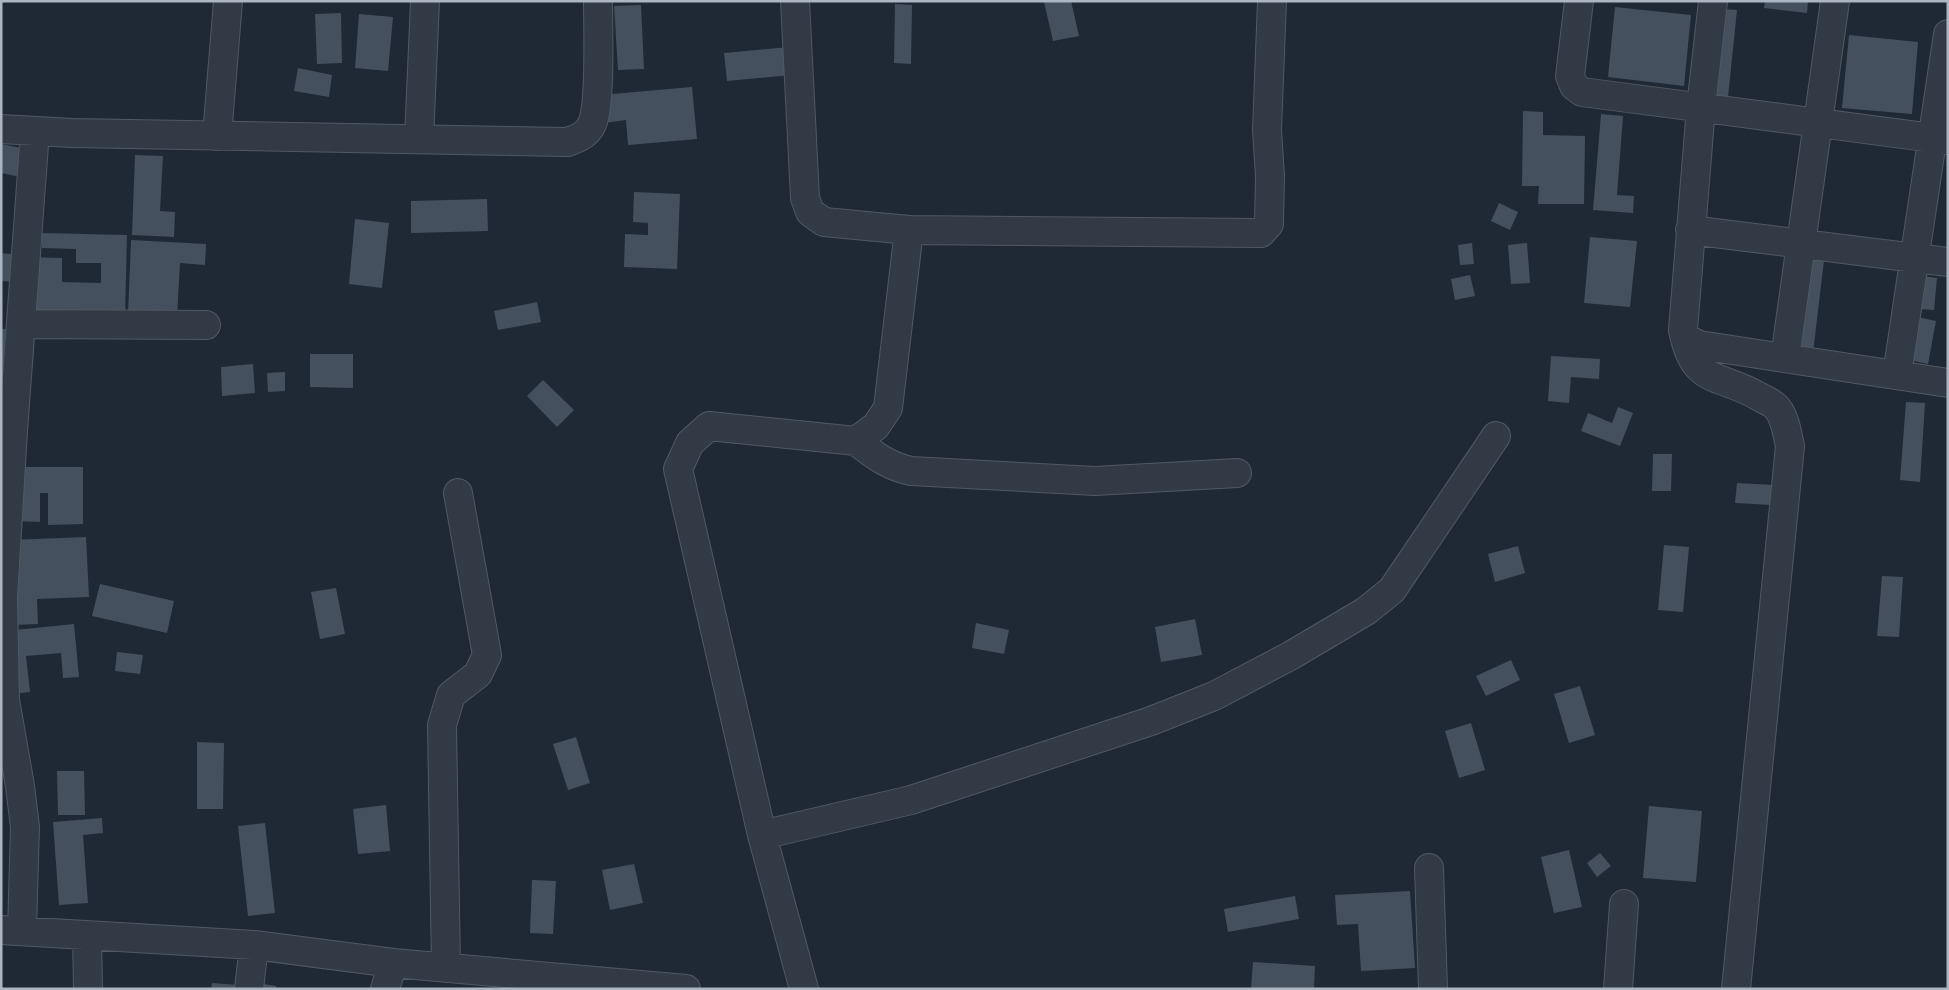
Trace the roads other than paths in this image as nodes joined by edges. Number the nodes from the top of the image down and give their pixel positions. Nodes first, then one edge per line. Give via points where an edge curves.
1 (228, 1) edge
2 (425, 1) edge
3 (598, 1) edge
4 (795, 1) edge
5 (1272, 1) edge
6 (1579, 1) edge
7 (1713, 1) edge
8 (1834, 1) edge
9 (1948, 34) edge
10 (1701, 107) junction
11 (1818, 122) junction
12 (1, 129) edge
13 (35, 131) junction
14 (217, 136) junction
15 (419, 139) junction
16 (1941, 139) edge
17 (910, 230) junction
18 (1690, 230) junction
19 (1801, 244) junction
20 (1915, 257) junction
21 (1948, 262) edge
22 (21, 324) junction
23 (206, 324) dead end
24 (1685, 338) junction
25 (1785, 358) junction
26 (1897, 375) junction
27 (1948, 384) edge
28 (7, 430) edge
29 (1496, 436) dead end
30 (856, 441) junction
31 (1237, 473) dead end
32 (458, 494) dead end
33 (2, 598) edge
34 (11, 786) edge
35 (762, 835) junction
36 (1430, 868) dead end
37 (1624, 904) dead end
38 (12, 931) edge
39 (87, 936) junction
40 (254, 945) junction
41 (392, 963) junction
42 (446, 968) junction
43 (532, 982) edge
44 (88, 989) edge
45 (249, 989) edge
46 (385, 989) edge
47 (686, 989) edge
48 (804, 989) edge
49 (1433, 989) edge
50 (1618, 989) edge
51 (1736, 989) edge

1 - 14 street
2 - 15 street
3 - 15 street via 596,105 592,124 582,137 568,142
4 - 17 street via 805,198 810,212 824,222
5 - 17 street via 1267,130 1269,224 1261,233
6 - 10 street via 1570,76 1574,86 1582,92
7 - 10 street
8 - 11 street
9 - 16 street
10 - 11 street
10 - 18 street
11 - 16 street
11 - 19 street
12 - 13 street
13 - 14 street
13 - 22 street
14 - 15 street
16 - 20 street
17 - 30 street via 888,408 876,426
18 - 19 street
18 - 24 street via 1682,320
19 - 20 street
19 - 25 street
20 - 21 street
20 - 26 street
22 - 23 street
22 - 28 street
24 - 25 street via 1699,345
24 - 51 street via 1696,367 1708,376 1748,390 1775,406 1784,421 1790,446
25 - 26 street
26 - 27 street
28 - 33 street
29 - 35 street via 1392,590 1366,611 1290,656 1214,696 1151,720 911,800
30 - 31 street via 880,460 910,471 1096,481
30 - 35 street via 709,426 690,443 678,470
32 - 42 street via 487,655 478,674 450,695 442,725
33 - 34 street
34 - 38 street via 25,827
35 - 48 street
36 - 49 street
37 - 50 street
38 - 39 street
39 - 40 street
39 - 44 street
40 - 41 street
40 - 45 street
41 - 42 street
41 - 46 street
42 - 43 street
43 - 47 street

